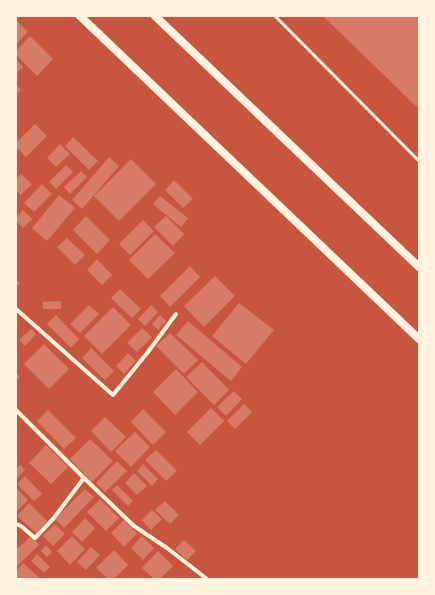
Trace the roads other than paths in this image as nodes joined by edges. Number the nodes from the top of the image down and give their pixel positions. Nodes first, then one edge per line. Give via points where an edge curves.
1 (80, 16) edge
2 (155, 16) edge
3 (275, 16) edge
4 (419, 161) edge
5 (419, 267) edge
6 (16, 309) edge
7 (176, 314) dead end
8 (419, 339) edge
9 (16, 410) edge
10 (84, 478) junction
11 (16, 524) edge
12 (207, 579) edge

1 - 8 main road
2 - 5 main road
3 - 4 lane
6 - 7 street via 113,395
9 - 10 street
10 - 11 street via 35,538
10 - 12 street via 134,526

